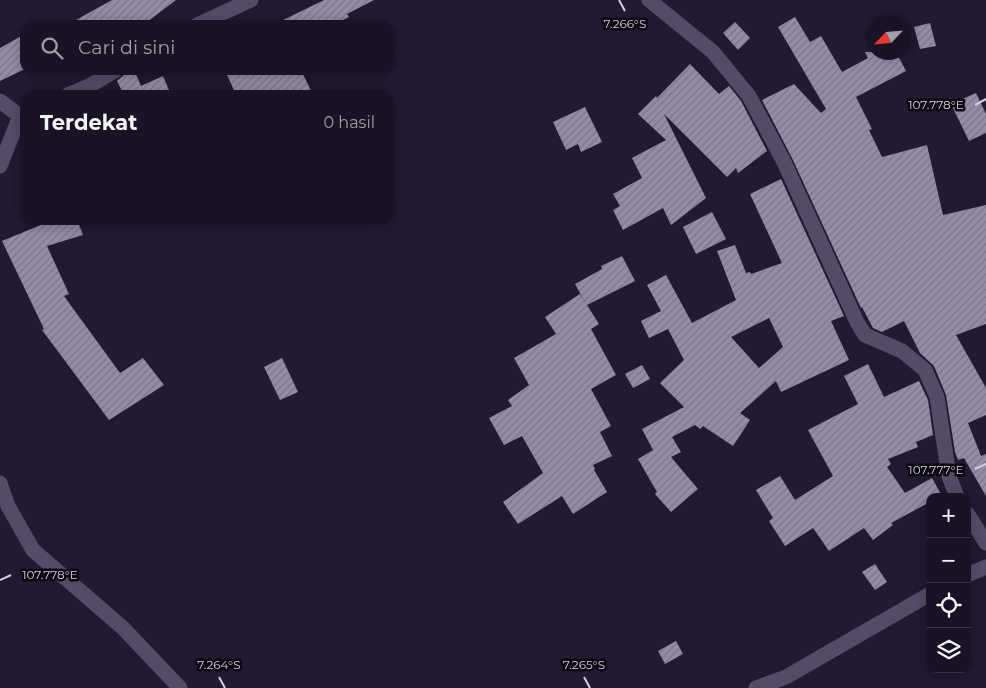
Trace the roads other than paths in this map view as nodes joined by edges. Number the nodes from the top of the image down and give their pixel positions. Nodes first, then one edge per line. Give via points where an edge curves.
1 (649, 0) edge
2 (249, 1) edge
3 (208, 20) edge
4 (108, 75) edge
5 (80, 90) edge
6 (0, 101) edge
7 (20, 114) edge
8 (20, 120) edge
9 (0, 166) edge
10 (0, 483) edge
11 (955, 493) edge
12 (971, 519) edge
13 (986, 543) edge
14 (986, 566) edge
15 (971, 573) edge
16 (926, 596) edge
17 (180, 688) edge
18 (756, 688) edge

1 - 11 street via 713,52 750,96 865,335 902,351 925,370 937,397 949,476
2 - 3 street
4 - 5 street
6 - 7 street
8 - 9 street
10 - 17 street via 8,506 33,550 122,628
12 - 13 street
14 - 15 street
16 - 18 street via 786,677

